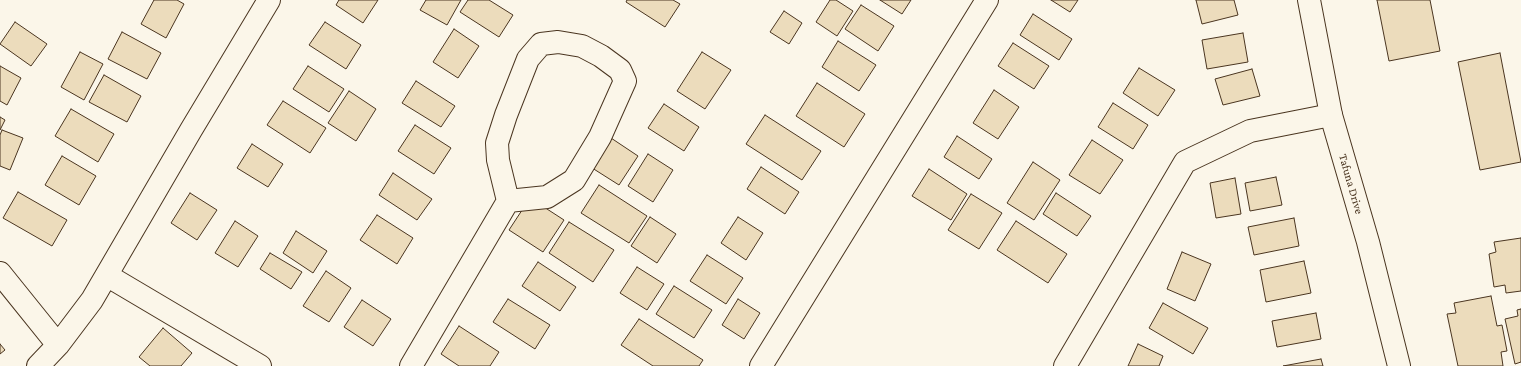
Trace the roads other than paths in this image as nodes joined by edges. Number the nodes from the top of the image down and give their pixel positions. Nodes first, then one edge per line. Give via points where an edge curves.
1 (269, 0) edge
2 (1309, 0) edge
3 (983, 2) edge
4 (1331, 115) junction
5 (508, 201) junction
6 (0, 273) edge
7 (108, 276) junction
8 (58, 345) junction
9 (38, 366) edge
10 (260, 366) edge
11 (410, 366) edge
12 (761, 366) edge
13 (1065, 366) edge
14 (1399, 366) edge

1 - 7 street
2 - 4 street, Tafuna Drive
3 - 12 street
4 - 13 street via 1250,131 1185,162
4 - 14 street, Tafuna Drive via 1368,242
5 - 5 street via 498,160 497,143 528,59 541,44 558,42 582,46 620,70 625,81 600,137 574,180 547,197
5 - 11 street
6 - 8 street
7 - 8 street
7 - 10 street
8 - 9 street

